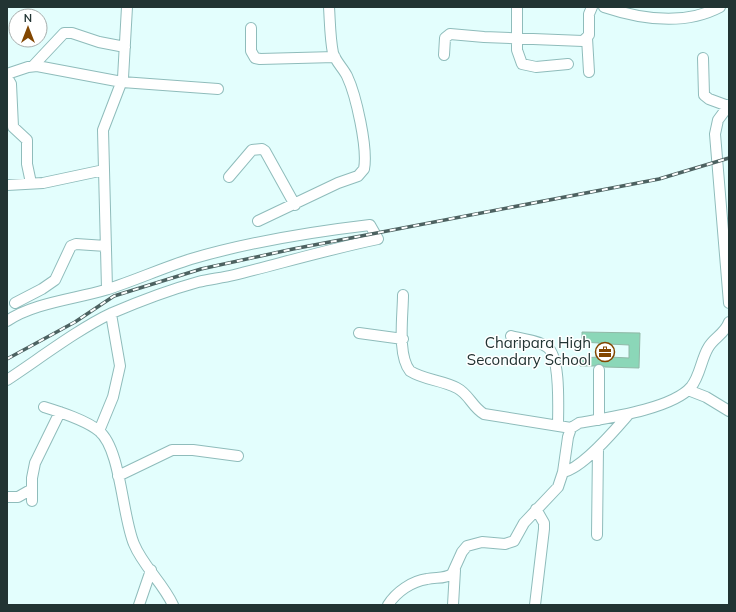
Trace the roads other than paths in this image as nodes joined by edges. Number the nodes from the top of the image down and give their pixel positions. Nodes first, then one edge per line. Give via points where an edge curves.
1 (127, 7) edge
2 (329, 7) edge
3 (517, 7) edge
4 (592, 7) edge
5 (604, 7) edge
6 (720, 7) edge
7 (251, 28) dead end
8 (517, 37) junction
9 (587, 38) junction
10 (125, 47) junction
11 (444, 55) dead end
12 (335, 57) junction
13 (703, 58) dead end
14 (568, 64) dead end
15 (33, 66) junction
16 (589, 72) dead end
17 (7, 75) edge
18 (122, 82) junction
19 (218, 89) dead end
20 (728, 106) edge
21 (104, 170) junction
22 (229, 177) dead end
23 (31, 183) junction
24 (7, 185) edge
25 (295, 205) junction
26 (258, 221) dead end
27 (106, 246) junction
28 (728, 282) edge
29 (107, 289) junction
30 (402, 295) dead end
31 (15, 303) dead end
32 (729, 303) edge
33 (111, 314) junction
34 (7, 321) edge
35 (729, 322) edge
36 (359, 333) dead end
37 (511, 336) dead end
38 (402, 339) junction
39 (600, 370) dead end
40 (7, 380) edge
41 (688, 390) junction
42 (44, 407) dead end
43 (729, 411) edge
44 (60, 412) junction
45 (628, 415) junction
46 (599, 420) junction
47 (558, 426) junction
48 (571, 428) junction
49 (100, 431) junction
50 (598, 448) junction
51 (238, 456) dead end
52 (563, 472) junction
53 (118, 476) junction
54 (32, 489) junction
55 (7, 497) edge
56 (32, 501) dead end
57 (536, 510) junction
58 (597, 535) dead end
59 (151, 570) junction
60 (455, 570) junction
61 (139, 605) edge
62 (173, 605) edge
63 (388, 605) edge
64 (452, 605) edge
65 (535, 605) edge

1 - 10 street
2 - 12 street
3 - 8 street
4 - 9 street via 589,10
5 - 6 street via 640,17 661,18 696,16 710,13
7 - 12 street via 251,51 255,58
8 - 9 street via 579,42
8 - 11 street via 450,34 445,38
8 - 14 street via 518,55 522,64 536,68
9 - 16 street
10 - 15 street via 64,33
10 - 18 street
12 - 25 street via 346,74 353,94 364,142 364,169 358,176 338,183
13 - 20 street via 704,95
15 - 17 street
15 - 18 street
17 - 23 street via 11,84 13,127 27,140 27,164
18 - 19 street
18 - 21 street via 103,130
20 - 28 street via 718,120 715,134
21 - 23 street via 43,183
21 - 27 street
22 - 25 street via 252,150 262,149
23 - 24 street
25 - 26 street
27 - 29 street
27 - 31 street via 71,246 55,280 42,290
28 - 32 street
29 - 33 street via 190,259 298,235 370,225 378,239 198,282
29 - 34 street via 36,307
30 - 38 street
33 - 40 street
33 - 49 street via 120,366 113,397
35 - 41 street via 724,331 708,346 695,381
36 - 38 street
37 - 47 street via 547,346 554,354
38 - 47 street via 406,366 410,371 456,387 464,392 479,411 492,416
39 - 46 street
41 - 43 street
41 - 45 street via 660,404
42 - 44 street
44 - 49 street
44 - 54 street via 35,463
45 - 46 street
45 - 50 street
46 - 48 street via 579,423
47 - 48 street
48 - 52 street
49 - 53 street via 111,448
50 - 52 street via 575,467
50 - 58 street
51 - 53 street via 172,450
52 - 57 street via 558,487
53 - 59 street via 134,544
54 - 55 street via 18,497
54 - 56 street
57 - 60 street via 510,543 482,542 467,546
57 - 65 street via 544,523 544,529
59 - 61 street
59 - 62 street
60 - 63 street via 449,576 427,579 407,586
60 - 64 street

